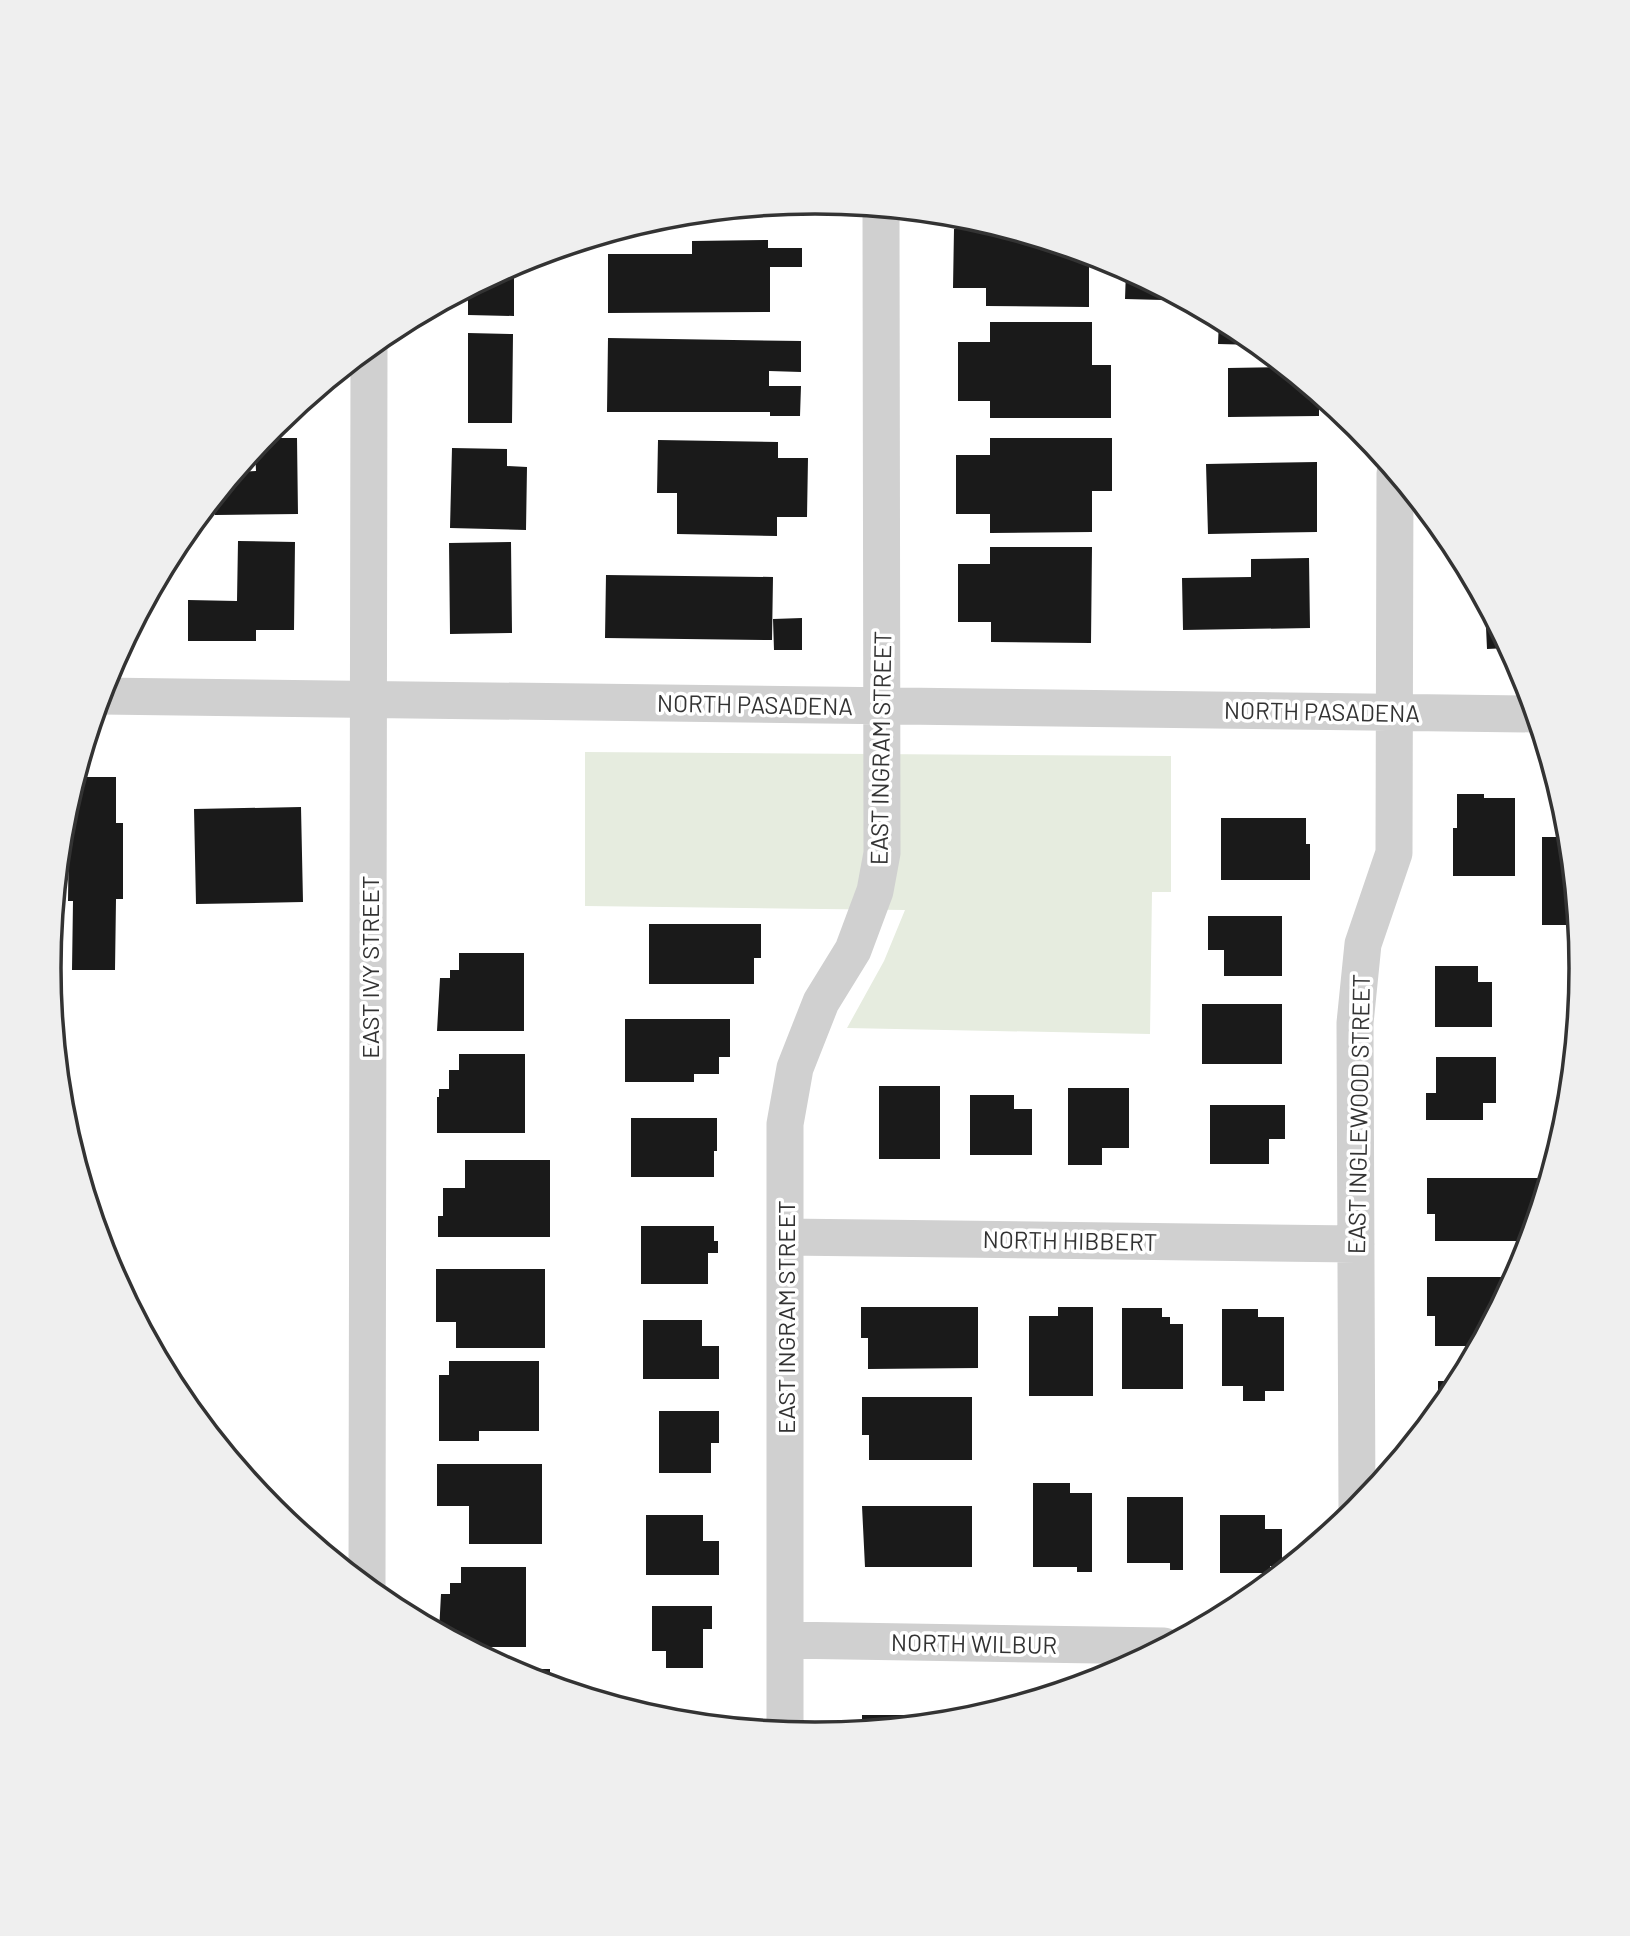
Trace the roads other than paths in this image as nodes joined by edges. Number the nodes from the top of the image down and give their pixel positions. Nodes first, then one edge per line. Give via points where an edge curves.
1 (881, 218) edge
2 (369, 361) edge
3 (1395, 487) edge
4 (113, 696) edge
5 (369, 699) junction
6 (882, 706) junction
7 (1395, 712) junction
8 (1524, 714) edge
9 (785, 1237) junction
10 (1356, 1244) junction
11 (1357, 1492) edge
12 (367, 1574) edge
13 (785, 1640) junction
14 (1144, 1646) edge
15 (785, 1721) edge

1 - 6 street, EAST INGRAM STREET
2 - 5 street, EAST IVY STREET
3 - 7 street, EAST INGLEWOOD STREET
4 - 5 street, NORTH PASADENA
5 - 6 street, NORTH PASADENA
5 - 12 street, EAST IVY STREET
6 - 7 street, NORTH PASADENA
6 - 9 street, EAST INGRAM STREET via 882,853 875,891 853,950 821,1002 795,1068 785,1124
7 - 8 street, NORTH PASADENA
7 - 10 street, EAST INGLEWOOD STREET via 1394,853 1363,944 1355,1023
9 - 10 street, NORTH HIBBERT
9 - 13 street, EAST INGRAM STREET
10 - 11 street, EAST INGLEWOOD STREET
13 - 14 street, NORTH WILBUR
13 - 15 street, EAST INGRAM STREET

